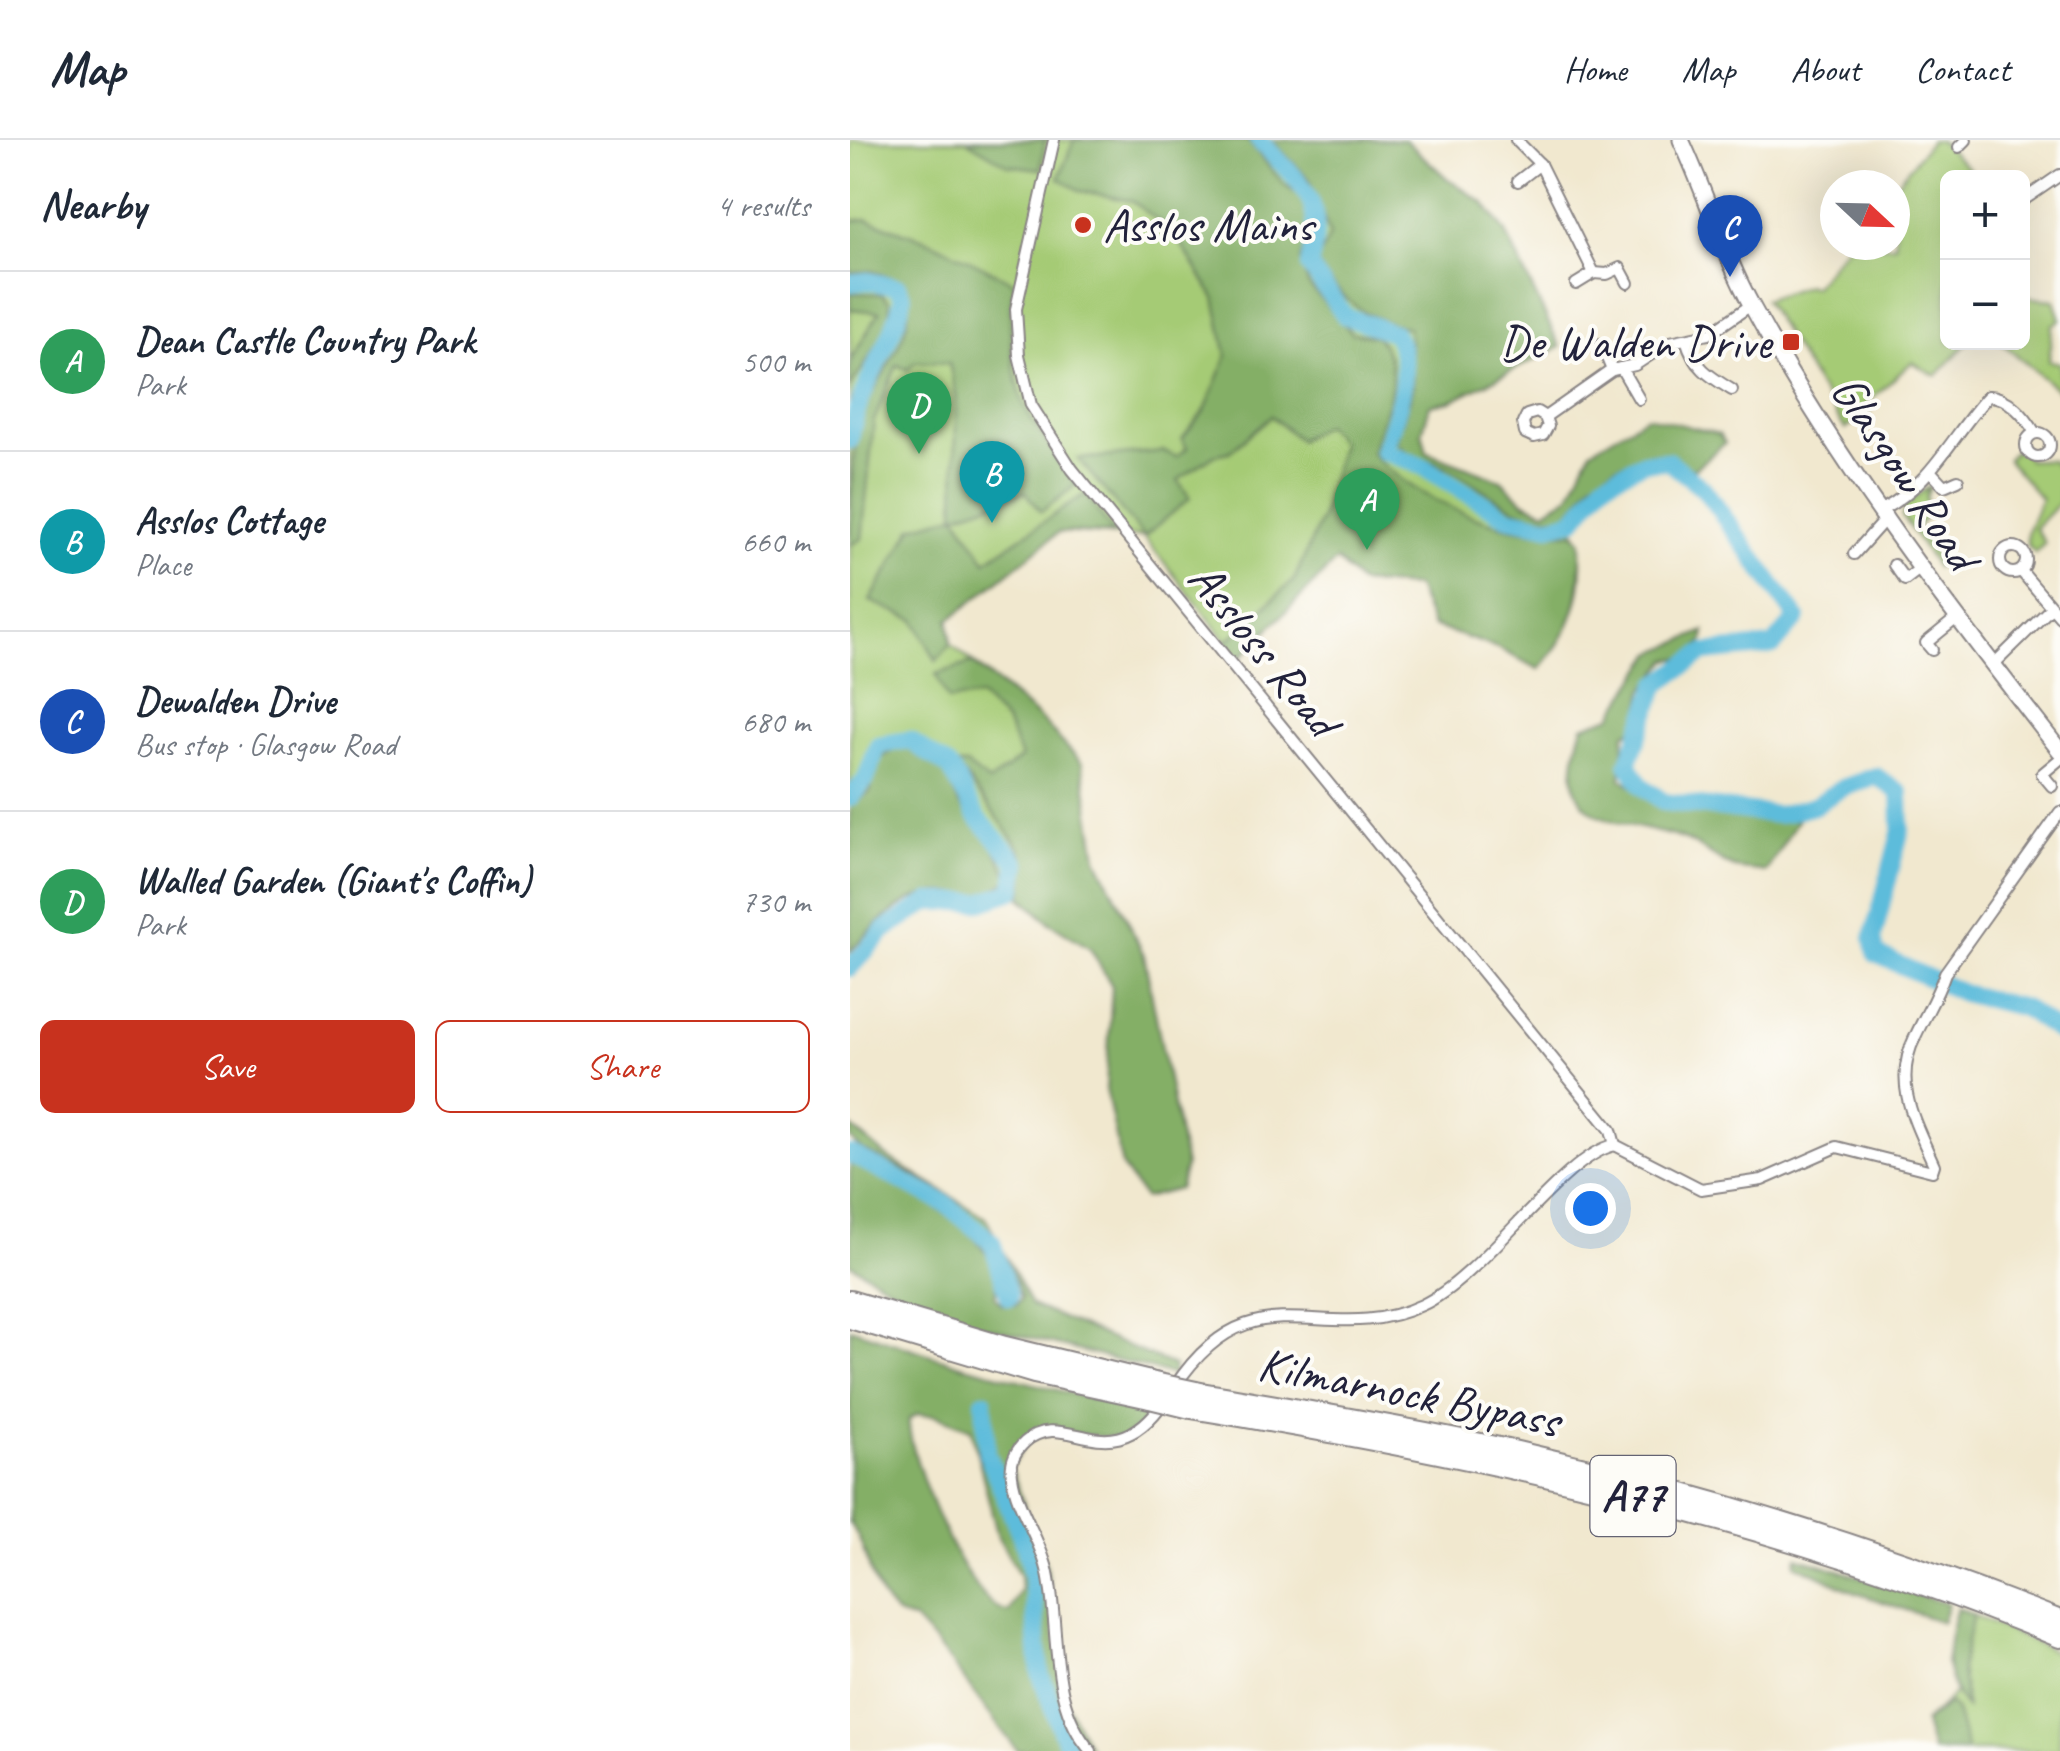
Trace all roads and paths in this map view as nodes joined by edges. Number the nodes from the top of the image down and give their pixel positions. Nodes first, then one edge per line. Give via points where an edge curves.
1 (1054, 140) edge
2 (1516, 140) edge
3 (1682, 140) edge
4 (1696, 140) edge
5 (1692, 162) junction
6 (1540, 164) junction
7 (2060, 175) edge
8 (1518, 181) dead end
9 (2030, 196) edge
10 (1594, 273) junction
11 (1576, 284) dead end
12 (1628, 284) dead end
13 (1751, 305) junction
14 (1686, 339) junction
15 (1601, 344) dead end
16 (1723, 368) dead end
17 (1616, 369) junction
18 (1716, 380) junction
19 (1732, 390) dead end
20 (1640, 399) dead end
21 (1545, 417) dead end
22 (2035, 433) dead end
23 (1932, 473) junction
24 (1958, 480) dead end
25 (1944, 486) junction
26 (1939, 500) dead end
27 (1885, 514) junction
28 (1854, 554) dead end
29 (1894, 565) dead end
30 (1922, 567) junction
31 (2021, 571) dead end
32 (2051, 608) junction
33 (1958, 617) junction
34 (2060, 617) edge
35 (1932, 650) dead end
36 (1993, 666) junction
37 (2060, 755) edge
38 (2052, 786) dead end
39 (2060, 812) edge
40 (1616, 1145) junction
41 (850, 1302) edge
42 (850, 1318) edge
43 (1152, 1391) junction
44 (1194, 1400) junction
45 (2060, 1621) edge
46 (2060, 1637) edge
47 (1091, 1751) edge

1 - 40 street, Assloss Road via 1016,298 1019,355 1032,405 1078,477 1611,1130
2 - 6 street
3 - 5 main road, Glasgow Road
4 - 5 main road, Glasgow Road
5 - 13 main road, Glasgow Road
6 - 8 street
6 - 10 street
7 - 9 street
10 - 11 street
10 - 12 street via 1620,268
13 - 14 street via 1710,334
13 - 27 main road, Glasgow Road
14 - 17 street
14 - 18 street via 1694,362
15 - 17 street
16 - 18 street
17 - 20 street
17 - 21 street
18 - 19 street
22 - 23 street via 1999,396 1988,396
23 - 25 street
23 - 27 street
24 - 25 street
25 - 26 street
27 - 28 street
27 - 30 main road, Glasgow Road
29 - 30 street via 1905,580
30 - 33 main road, Glasgow Road
31 - 32 street
32 - 34 street
32 - 36 street
33 - 35 street via 1926,643
33 - 36 main road, Glasgow Road
36 - 37 main road, Glasgow Road
37 - 38 street via 2042,774
39 - 40 street via 1945,973 1914,1039 1904,1072 1906,1100 1934,1170 1843,1146 1753,1183 1701,1190
40 - 47 street via 1574,1170 1487,1256 1429,1302 1382,1318 1253,1320 1204,1350 1138,1431 1106,1441 1048,1432 1021,1445 1012,1460 1013,1485 1047,1568 1064,1699
41 - 43 highway, Kilmarnock Bypass / A77
42 - 43 highway, Kilmarnock Bypass / A77 via 1018,1368
43 - 44 highway, Kilmarnock Bypass / A77, bridge
44 - 45 highway, Kilmarnock Bypass / A77 via 1464,1441 1634,1480 1883,1554
44 - 46 highway, Kilmarnock Bypass / A77 via 1694,1512 1869,1565

